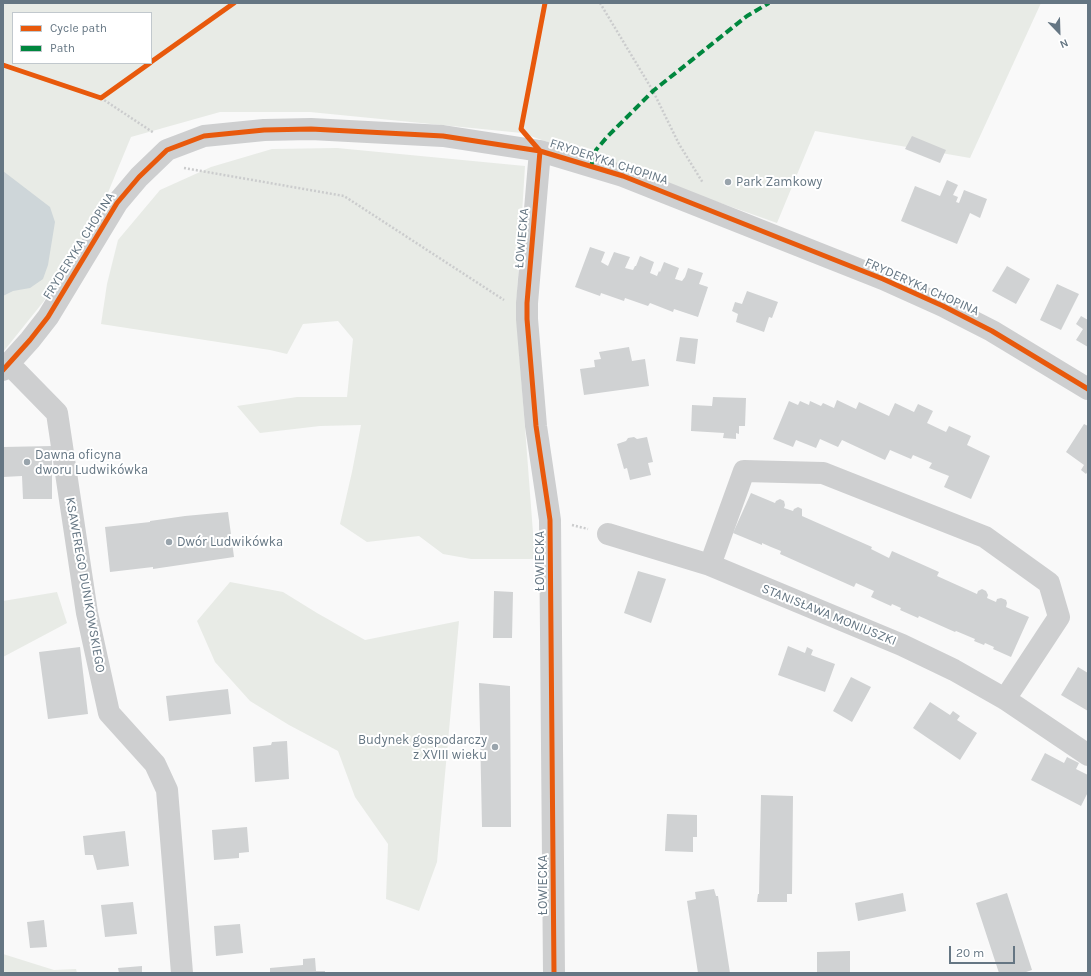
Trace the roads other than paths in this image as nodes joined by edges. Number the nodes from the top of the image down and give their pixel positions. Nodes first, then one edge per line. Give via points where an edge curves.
1 (540, 151) junction
2 (6, 367) edge
3 (1088, 389) edge
4 (608, 534) road end
5 (710, 566) junction
6 (1005, 699) junction
7 (1088, 755) edge
8 (182, 973) edge
9 (554, 973) edge

1 - 2 street, FRYDERYKA CHOPINA via 443,136 311,129 264,130 204,136 167,150 117,203 48,317
1 - 3 street, FRYDERYKA CHOPINA via 623,176 883,279 992,331
1 - 9 street, ŁOWIECKA via 527,319 536,426 550,520
2 - 8 street, KSAWEREGO DUNIKOWSKIEGO via 57,413 87,613 109,713 155,764 167,790
4 - 5 street, STANISŁAWA MONIUSZKI
5 - 6 street, STANISŁAWA MONIUSZKI via 902,645 954,670
5 - 6 street via 744,472 823,473 985,537 1050,583 1059,618
6 - 7 street, STANISŁAWA MONIUSZKI

